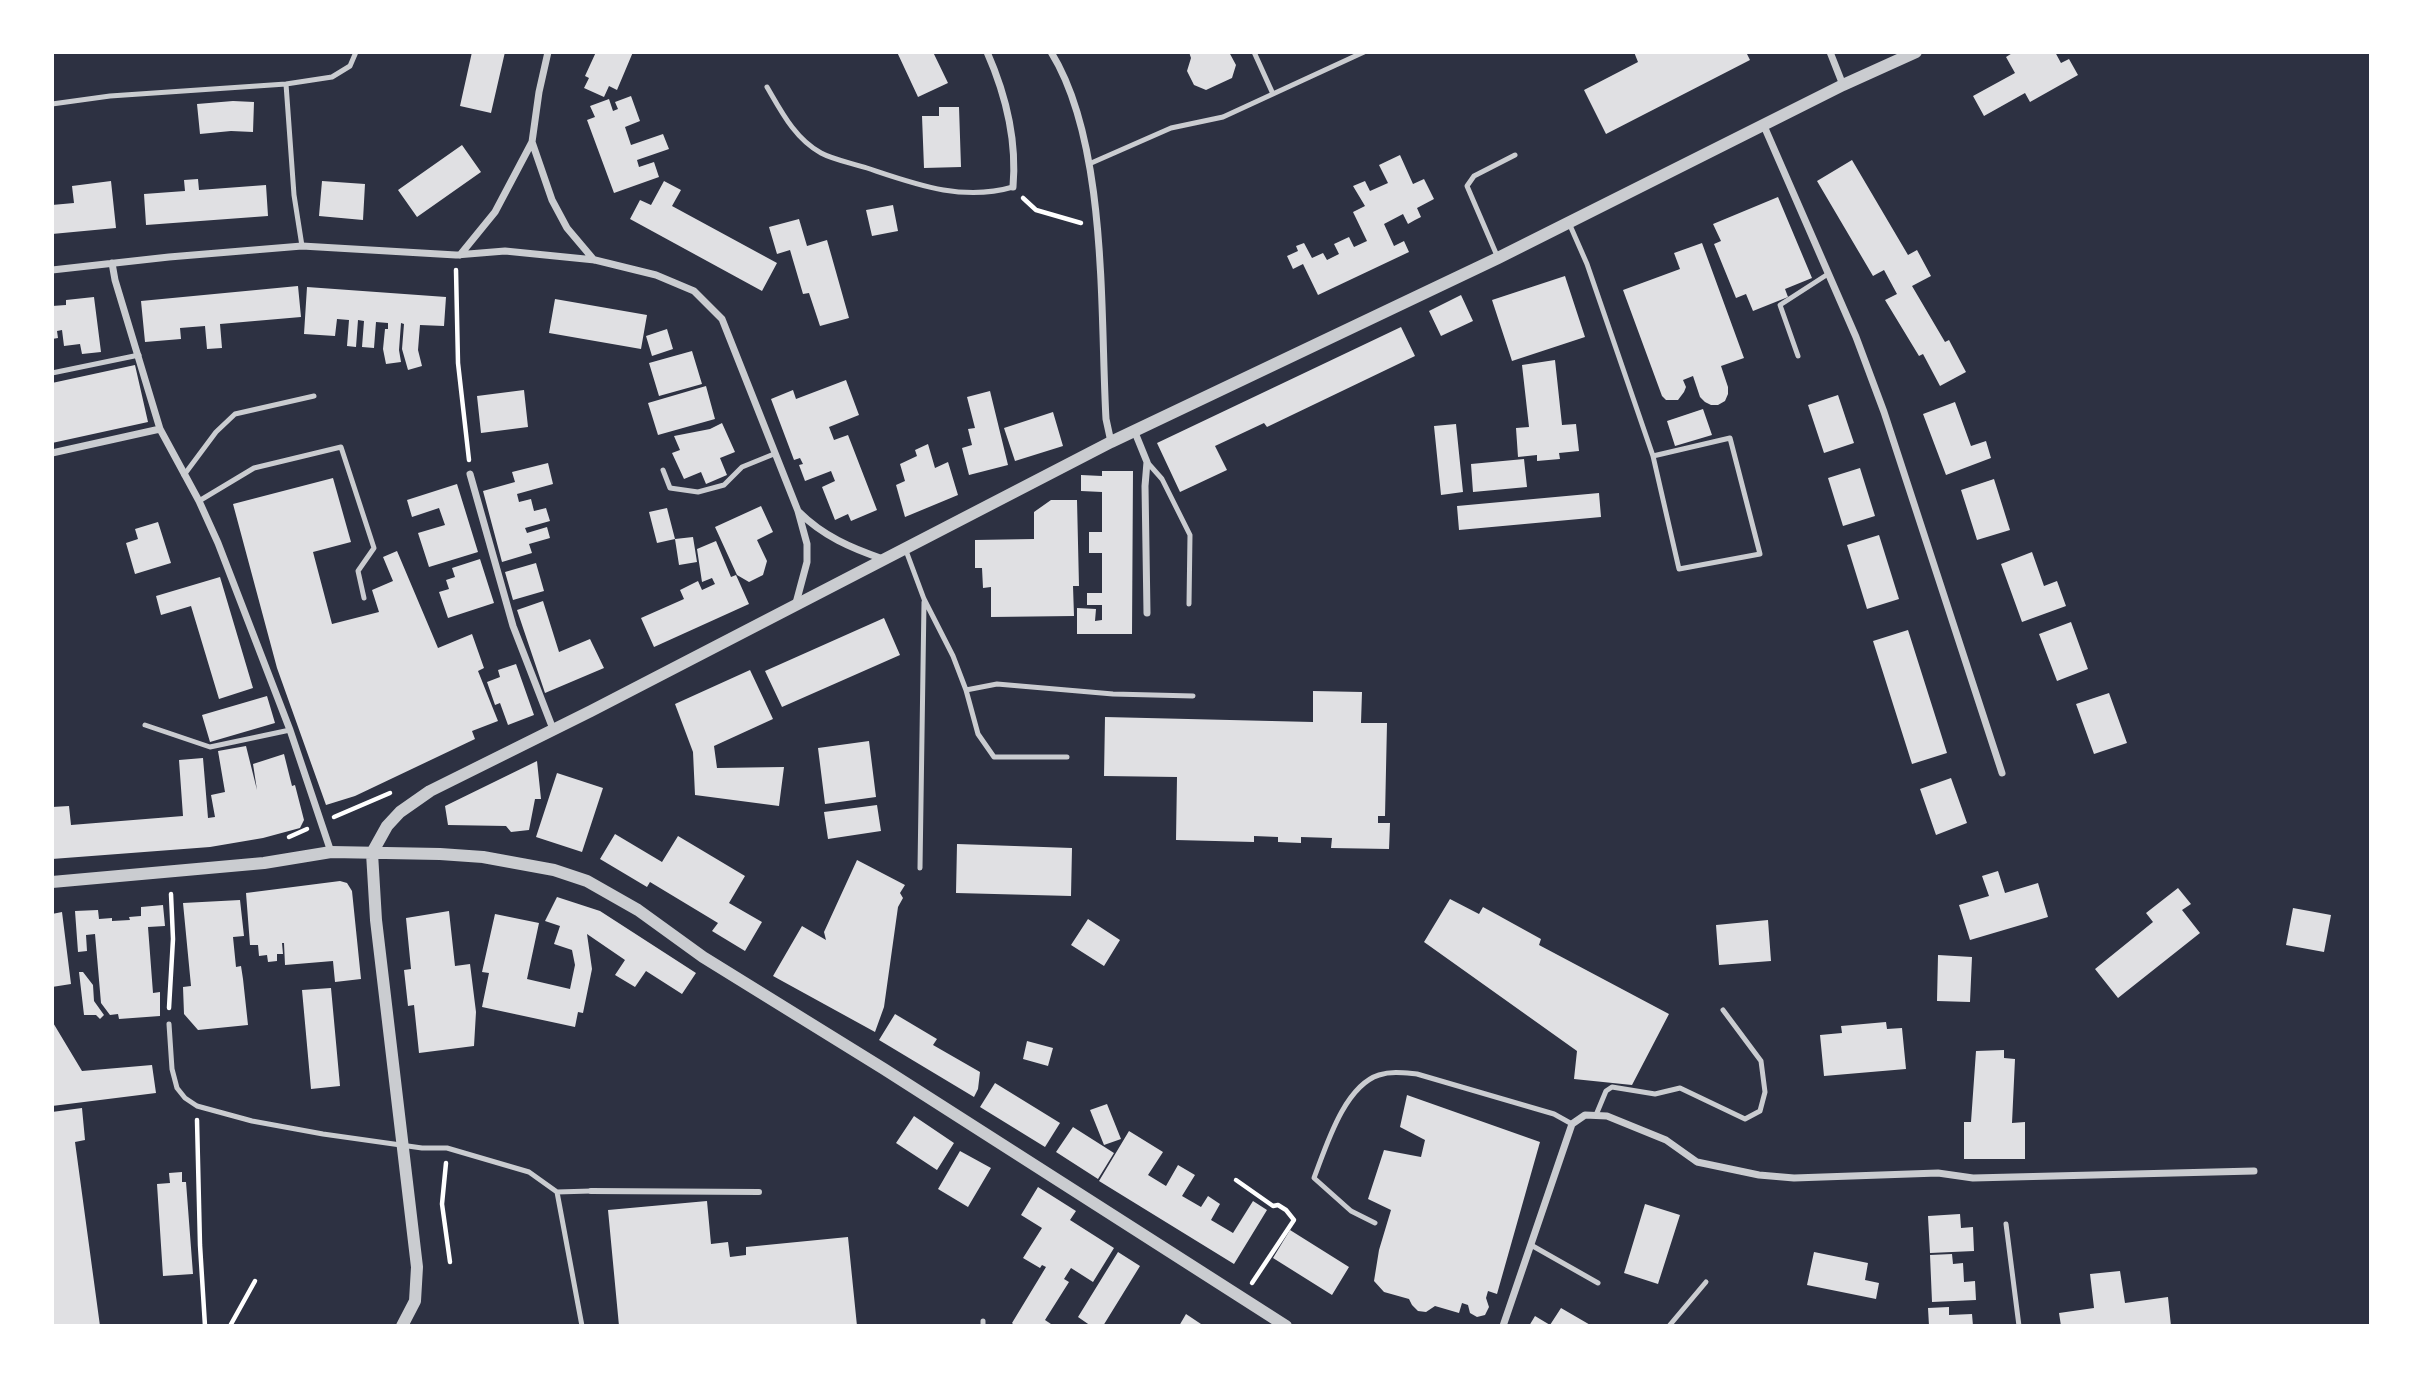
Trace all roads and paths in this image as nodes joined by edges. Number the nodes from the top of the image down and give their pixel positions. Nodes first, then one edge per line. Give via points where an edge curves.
1 (356, 52) edge
2 (548, 52) edge
3 (987, 52) edge
4 (1051, 52) edge
5 (1254, 52) edge
6 (1364, 52) edge
7 (1830, 52) edge
8 (1916, 52) edge
9 (286, 83) junction
10 (1843, 85) junction
11 (768, 87) dead end
12 (1273, 94) junction
13 (52, 104) edge
14 (1764, 126) junction
15 (532, 142) junction
16 (1515, 155) dead end
17 (1089, 164) junction
18 (1013, 187) junction
19 (1570, 223) junction
20 (1097, 227) junction
21 (302, 246) junction
22 (458, 255) junction
23 (1499, 258) junction
24 (595, 260) junction
25 (112, 264) junction
26 (52, 270) edge
27 (1828, 274) junction
28 (139, 355) junction
29 (1798, 356) dead end
30 (52, 373) edge
31 (314, 396) dead end
32 (160, 429) junction
33 (1134, 430) junction
34 (1111, 442) junction
35 (52, 453) edge
36 (774, 454) junction
37 (1653, 456) junction
38 (1147, 462) junction
39 (663, 470) dead end
40 (470, 474) joint
41 (184, 475) junction
42 (199, 501) junction
43 (798, 511) junction
44 (905, 548) junction
45 (883, 559) junction
46 (364, 598) dead end
47 (924, 599) junction
48 (796, 603) junction
49 (1189, 604) dead end
50 (1147, 613) dead end
51 (966, 690) junction
52 (1192, 696) dead end
53 (145, 725) dead end
54 (553, 729) junction
55 (290, 730) junction
56 (1067, 757) dead end
57 (2002, 773) dead end
58 (331, 852) junction
59 (372, 853) junction
60 (920, 868) dead end
61 (52, 882) edge
62 (171, 894) dead end
63 (1723, 1010) dead end
64 (169, 1024) joint
65 (197, 1106) junction
66 (1596, 1115) junction
67 (1572, 1124) junction
68 (404, 1146) junction
69 (447, 1148) junction
70 (2254, 1171) dead end
71 (1236, 1180) dead end
72 (591, 1191) joint
73 (557, 1192) junction
74 (759, 1192) dead end
75 (1374, 1223) dead end
76 (2006, 1224) dead end
77 (1531, 1245) junction
78 (450, 1262) dead end
79 (255, 1281) dead end
80 (1706, 1282) dead end
81 (1598, 1283) dead end
82 (1242, 1298) junction
83 (205, 1325) edge
84 (230, 1325) edge
85 (402, 1325) edge
86 (582, 1325) edge
87 (1286, 1325) edge
88 (1503, 1325) edge
89 (1669, 1325) edge
90 (2019, 1325) edge

1 - 9 lane via 350,66 332,77
2 - 15 street
3 - 18 street via 1010,121
4 - 17 street via 1073,103
5 - 12 lane
6 - 12 lane
7 - 10 street
8 - 10 street
9 - 13 lane
9 - 21 lane via 293,195
10 - 14 street
11 - 18 lane via 785,119 821,153 939,190 991,194
12 - 17 lane via 1223,117 1171,128
14 - 19 street
14 - 27 street
15 - 22 street via 495,212
15 - 24 street via 552,200 567,228
16 - 23 lane via 1474,176 1467,186
17 - 20 street
18 - 20 path via 1036,210
19 - 23 street
19 - 37 lane
20 - 34 street via 1105,419
21 - 22 street
21 - 25 street
22 - 24 street via 505,251
22 - 40 path via 457,363
23 - 33 street
24 - 36 street via 656,275 694,291 722,319
25 - 26 street
25 - 28 street
27 - 29 lane via 1780,305
27 - 57 street via 1884,412
28 - 30 lane
28 - 32 street
31 - 41 lane via 235,414
32 - 35 street
32 - 41 street
33 - 34 street
33 - 38 street
34 - 44 street
36 - 39 lane via 741,467 724,485 698,492 670,488
36 - 43 street
37 - 37 lane via 1679,569 1760,554 1730,438
38 - 49 lane via 1162,480 1190,535
38 - 50 street
40 - 54 street via 513,626
41 - 42 street
42 - 46 lane via 254,468 341,447 374,548 358,571
42 - 55 street
43 - 45 street via 834,539
43 - 48 street via 807,562
44 - 45 street
44 - 47 lane
45 - 48 street
47 - 51 lane
47 - 60 lane
48 - 54 street
51 - 52 lane via 997,684
51 - 56 lane via 978,734 994,757
53 - 55 lane via 210,747
54 - 59 street via 420,797 387,826
55 - 58 street
58 - 59 street
58 - 61 street via 264,863
59 - 68 street
59 - 82 street via 504,859 587,881
62 - 64 path
63 - 66 lane via 1761,1061 1765,1091 1760,1111 1745,1119 1680,1088 1655,1094 1612,1087
64 - 65 lane via 177,1088
65 - 68 lane via 280,1126
65 - 83 path
66 - 67 street via 1585,1115
66 - 70 street via 1666,1140 1698,1162 1794,1178
67 - 75 lane via 1553,1114 1417,1074 1378,1075 1362,1086 1336,1120 1314,1178 1351,1211
67 - 77 street
68 - 69 lane
68 - 85 street via 417,1267 415,1301
69 - 73 lane via 529,1172
69 - 78 path via 442,1204
71 - 82 path via 1286,1210 1294,1220
72 - 73 lane
72 - 74 street
73 - 86 lane
76 - 90 lane
77 - 81 lane
77 - 88 street
79 - 84 path
80 - 89 lane
82 - 87 street

